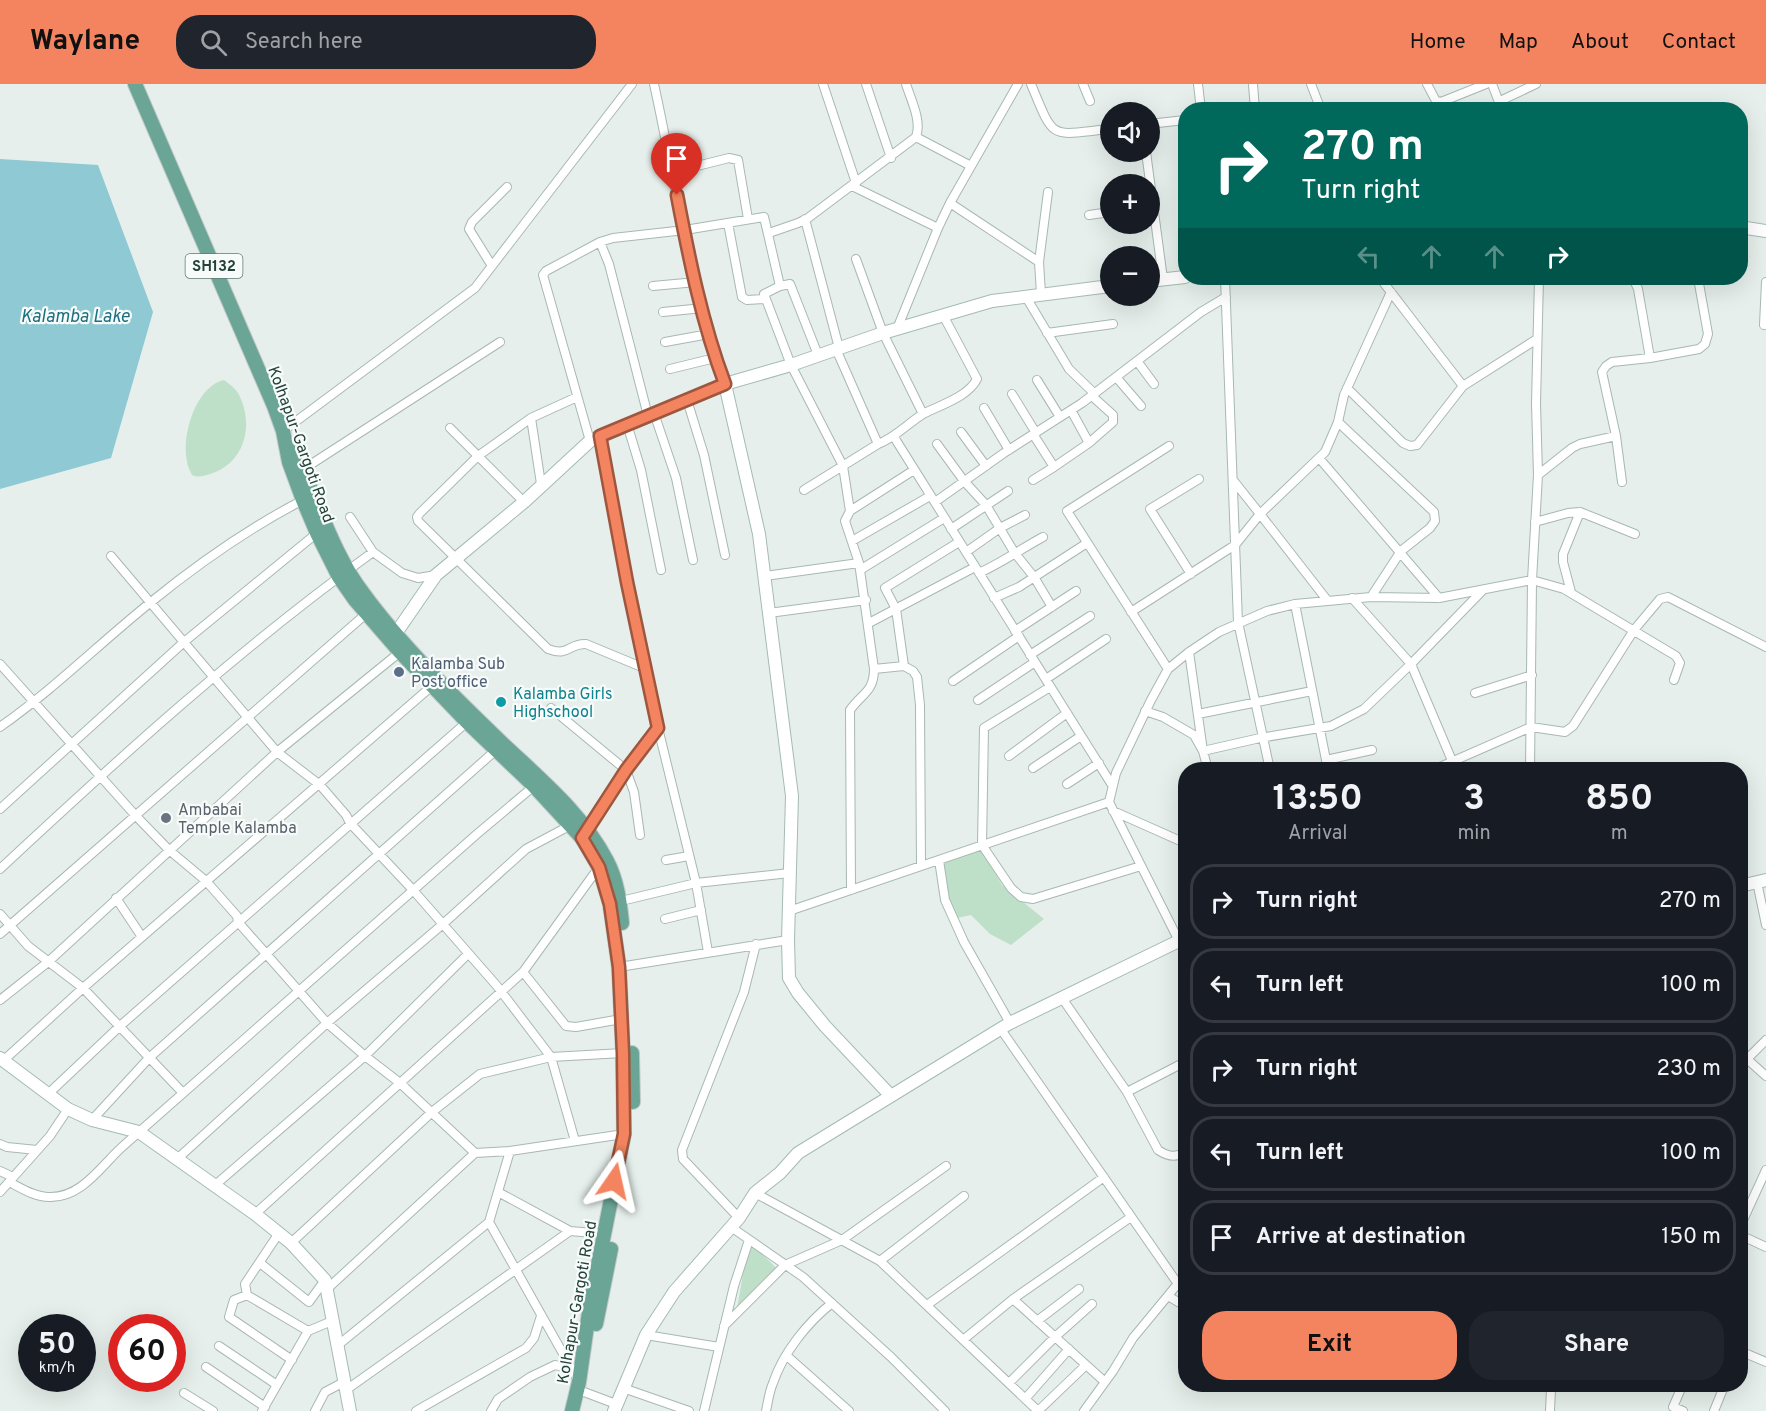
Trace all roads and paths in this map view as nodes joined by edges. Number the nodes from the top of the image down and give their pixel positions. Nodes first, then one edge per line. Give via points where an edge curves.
1 (135, 84) edge
2 (632, 84) edge
3 (654, 84) edge
4 (823, 84) edge
5 (866, 84) edge
6 (906, 84) edge
7 (1018, 84) edge
8 (1031, 84) edge
9 (1083, 84) edge
10 (1198, 84) edge
11 (1253, 84) edge
12 (1311, 84) edge
13 (1427, 84) edge
14 (1486, 84) edge
15 (1492, 84) edge
16 (1536, 84) edge
17 (1090, 101) dead end
18 (1200, 102) edge
19 (1254, 102) edge
20 (1318, 102) edge
21 (1500, 102) edge
22 (1506, 102) edge
23 (1178, 121) edge
24 (1160, 123) edge
25 (1100, 130) edge
26 (916, 137) junction
27 (891, 158) junction
28 (971, 166) junction
29 (673, 172) junction
30 (854, 185) junction
31 (507, 187) dead end
32 (1048, 192) dead end
33 (950, 203) junction
34 (1100, 213) edge
35 (1089, 215) dead end
36 (748, 219) junction
37 (805, 219) junction
38 (728, 223) junction
39 (938, 228) junction
40 (1748, 228) edge
41 (685, 230) junction
42 (1766, 231) edge
43 (768, 233) junction
44 (1155, 234) edge
45 (600, 242) junction
46 (856, 259) dead end
47 (1039, 262) junction
48 (492, 266) junction
49 (1178, 278) edge
50 (1160, 279) edge
51 (1163, 279) junction
52 (696, 282) junction
53 (1766, 282) edge
54 (1225, 285) edge
55 (1386, 285) edge
56 (1539, 285) edge
57 (1637, 285) edge
58 (1699, 285) edge
59 (653, 286) dead end
60 (780, 286) junction
61 (1100, 287) edge
62 (1391, 292) junction
63 (1041, 294) junction
64 (1026, 297) junction
65 (1226, 297) junction
66 (766, 299) junction
67 (703, 309) junction
68 (663, 312) dead end
69 (943, 315) junction
70 (1113, 324) dead end
71 (1764, 325) dead end
72 (897, 329) junction
73 (883, 333) junction
74 (1047, 333) junction
75 (709, 334) junction
76 (1537, 339) junction
77 (500, 342) dead end
78 (665, 342) dead end
79 (838, 348) junction
80 (818, 355) junction
81 (715, 358) junction
82 (1650, 358) junction
83 (1137, 361) junction
84 (791, 364) junction
85 (670, 369) dead end
86 (1116, 377) junction
87 (1036, 380) dead end
88 (725, 384) junction
89 (1154, 384) dead end
90 (1463, 386) junction
91 (1347, 388) junction
92 (1012, 394) dead end
93 (1094, 395) junction
94 (577, 397) junction
95 (687, 400) junction
96 (1141, 406) dead end
97 (984, 408) dead end
98 (1071, 411) junction
99 (923, 414) junction
100 (651, 415) junction
101 (1060, 417) junction
102 (531, 418) junction
103 (1338, 422) junction
104 (627, 424) junction
105 (450, 428) dead end
106 (283, 431) junction
107 (961, 432) dead end
108 (1034, 434) junction
109 (1616, 436) junction
110 (894, 437) junction
111 (595, 439) junction
112 (1089, 443) junction
113 (878, 444) junction
114 (937, 444) dead end
115 (1169, 446) dead end
116 (1009, 450) junction
117 (478, 456) junction
118 (1319, 458) junction
119 (843, 466) junction
120 (986, 466) junction
121 (1054, 467) junction
122 (914, 470) junction
123 (299, 472) junction
124 (1538, 475) junction
125 (1199, 479) dead end
126 (1033, 480) dead end
127 (1233, 480) junction
128 (964, 481) junction
129 (1622, 482) dead end
130 (541, 484) junction
131 (804, 490) dead end
132 (1008, 491) dead end
133 (933, 499) junction
134 (303, 500) junction
135 (524, 502) junction
136 (986, 506) junction
137 (850, 511) junction
138 (1580, 512) junction
139 (1260, 514) junction
140 (1024, 515) dead end
141 (350, 517) dead end
142 (944, 518) junction
143 (1535, 522) junction
144 (1000, 528) junction
145 (951, 529) junction
146 (317, 533) junction
147 (1635, 534) dead end
148 (1043, 537) dead end
149 (852, 541) junction
150 (960, 542) junction
151 (1087, 543) junction
152 (1235, 545) junction
153 (1401, 551) junction
154 (373, 552) junction
155 (966, 552) junction
156 (1014, 552) junction
157 (725, 555) dead end
158 (111, 556) dead end
159 (455, 558) junction
160 (693, 560) dead end
161 (860, 566) junction
162 (661, 570) dead end
163 (977, 570) junction
164 (344, 573) junction
165 (1191, 574) junction
166 (436, 575) junction
167 (765, 576) junction
168 (1034, 577) junction
169 (1532, 579) junction
170 (1484, 589) junction
171 (1076, 591) dead end
172 (1571, 592) junction
173 (1371, 597) junction
174 (994, 598) junction
175 (1352, 598) junction
176 (1439, 598) junction
177 (866, 600) junction
178 (1327, 600) junction
179 (150, 602) junction
180 (1295, 604) junction
181 (1052, 607) junction
182 (896, 609) junction
183 (1131, 612) junction
184 (367, 613) junction
185 (769, 613) junction
186 (1090, 616) dead end
187 (1238, 622) junction
188 (869, 623) junction
189 (1634, 630) junction
190 (396, 633) junction
191 (1017, 634) junction
192 (1106, 639) dead end
193 (184, 642) junction
194 (1766, 647) edge
195 (400, 652) junction
196 (1189, 652) junction
197 (1032, 658) junction
198 (0, 664) edge
199 (1411, 664) junction
200 (904, 666) junction
201 (644, 668) junction
202 (874, 669) junction
203 (1168, 669) junction
204 (3, 674) edge
205 (1532, 675) junction
206 (213, 676) junction
207 (1674, 680) dead end
208 (953, 681) dead end
209 (1048, 683) junction
210 (432, 686) junction
211 (1312, 691) junction
212 (1475, 693) dead end
213 (978, 700) dead end
214 (35, 702) junction
215 (1255, 702) junction
216 (551, 708) dead end
217 (1145, 711) junction
218 (1066, 712) junction
219 (1198, 714) junction
220 (247, 717) junction
221 (467, 722) junction
222 (0, 727) edge
223 (1530, 727) junction
224 (658, 728) junction
225 (1319, 728) junction
226 (1081, 736) junction
227 (1263, 738) junction
228 (71, 744) junction
229 (496, 750) junction
230 (1372, 750) dead end
231 (1203, 751) junction
232 (277, 753) junction
233 (1009, 756) dead end
234 (1326, 760) joint
235 (1206, 762) edge
236 (1268, 762) edge
237 (1452, 762) edge
238 (1462, 762) edge
239 (1530, 762) edge
240 (1099, 763) junction
241 (1033, 768) dead end
242 (626, 770) junction
243 (101, 777) junction
244 (1067, 784) dead end
245 (320, 785) junction
246 (1112, 785) junction
247 (534, 786) junction
248 (1109, 802) junction
249 (0, 809) edge
250 (1113, 810) junction
251 (135, 815) junction
252 (350, 823) junction
253 (571, 825) junction
254 (585, 833) junction
255 (640, 835) dead end
256 (1178, 840) edge
257 (982, 845) junction
258 (169, 850) junction
259 (380, 854) junction
260 (689, 856) junction
261 (666, 860) dead end
262 (939, 860) junction
263 (921, 866) junction
264 (1141, 866) junction
265 (599, 867) junction
266 (0, 869) edge
267 (790, 873) junction
268 (206, 881) junction
269 (1761, 881) edge
270 (696, 883) junction
271 (413, 890) junction
272 (851, 890) junction
273 (116, 898) junction
274 (615, 903) junction
275 (701, 910) junction
276 (789, 911) junction
277 (0, 914) edge
278 (665, 918) dead end
279 (238, 922) junction
280 (443, 924) junction
281 (9, 925) junction
282 (1766, 925) edge
283 (1178, 933) edge
284 (0, 934) edge
285 (142, 937) junction
286 (788, 940) junction
287 (1178, 942) edge
288 (756, 944) junction
289 (708, 952) junction
290 (266, 953) junction
291 (468, 954) junction
292 (48, 962) junction
293 (623, 967) junction
294 (523, 972) junction
295 (83, 988) junction
296 (299, 990) junction
297 (501, 992) junction
298 (1062, 998) junction
299 (0, 1000) edge
300 (621, 1019) junction
301 (327, 1023) junction
302 (1005, 1025) junction
303 (120, 1026) junction
304 (1766, 1040) edge
305 (623, 1053) junction
306 (365, 1056) junction
307 (551, 1057) junction
308 (149, 1058) junction
309 (2, 1059) edge
310 (1748, 1059) joint
311 (1178, 1066) edge
312 (1766, 1076) edge
313 (400, 1083) junction
314 (1127, 1092) junction
315 (183, 1093) junction
316 (47, 1095) junction
317 (891, 1096) junction
318 (68, 1109) junction
319 (432, 1112) junction
320 (92, 1120) junction
321 (139, 1132) junction
322 (624, 1134) junction
323 (575, 1141) junction
324 (0, 1144) edge
325 (37, 1150) junction
326 (510, 1151) junction
327 (475, 1153) junction
328 (1178, 1154) edge
329 (176, 1160) junction
330 (946, 1166) dead end
331 (1766, 1170) edge
332 (0, 1171) edge
333 (1104, 1178) junction
334 (11, 1180) junction
335 (214, 1186) junction
336 (0, 1192) edge
337 (498, 1192) junction
338 (755, 1193) junction
339 (964, 1196) dead end
340 (1748, 1205) edge
341 (255, 1214) junction
342 (1131, 1217) junction
343 (489, 1222) junction
344 (735, 1222) junction
345 (570, 1231) junction
346 (279, 1233) junction
347 (604, 1234) junction
348 (1748, 1238) edge
349 (749, 1240) junction
350 (842, 1240) junction
351 (291, 1243) junction
352 (1766, 1246) edge
353 (880, 1261) junction
354 (260, 1263) junction
355 (785, 1265) junction
356 (516, 1269) junction
357 (1178, 1284) joint
358 (326, 1285) junction
359 (1079, 1289) dead end
360 (247, 1295) junction
361 (1168, 1296) junction
362 (1013, 1299) junction
363 (1178, 1302) edge
364 (832, 1303) junction
365 (1092, 1304) dead end
366 (927, 1305) junction
367 (541, 1316) junction
368 (332, 1321) junction
369 (1037, 1321) junction
370 (724, 1326) junction
371 (308, 1331) junction
372 (646, 1335) junction
373 (1055, 1337) junction
374 (963, 1340) junction
375 (219, 1346) dead end
376 (337, 1346) junction
377 (719, 1347) junction
378 (1068, 1349) junction
379 (1748, 1354) edge
380 (787, 1356) junction
381 (292, 1359) junction
382 (1766, 1362) edge
383 (1086, 1365) junction
384 (206, 1367) dead end
385 (572, 1369) junction
386 (1105, 1382) junction
387 (1009, 1383) junction
388 (277, 1385) junction
389 (345, 1386) junction
390 (623, 1388) junction
391 (580, 1389) junction
392 (1551, 1392) edge
393 (1679, 1392) edge
394 (1722, 1392) edge
395 (184, 1393) dead end
396 (1025, 1399) junction
397 (838, 1400) junction
398 (615, 1408) edge
399 (263, 1409) edge
400 (1672, 1409) edge
401 (213, 1411) edge
402 (315, 1411) edge
403 (350, 1411) edge
404 (416, 1411) edge
405 (491, 1411) edge
406 (572, 1411) edge
407 (580, 1411) edge
408 (689, 1411) edge
409 (704, 1411) edge
410 (766, 1411) edge
411 (836, 1411) edge
412 (849, 1411) edge
413 (945, 1411) edge
414 (1038, 1411) edge
415 (1084, 1411) edge
416 (1550, 1411) edge
417 (1683, 1411) edge
418 (1714, 1411) edge

1 - 106 main road, Kolhapur-Gargoti Road / SH132
2 - 48 street
3 - 29 street
4 - 30 street
5 - 27 street
6 - 26 street via 919,130
7 - 28 street
8 - 25 street via 1047,123 1054,130 1061,134
9 - 17 street
10 - 18 street
11 - 19 street
12 - 20 street
13 - 14 street via 1436,101 1442,102
15 - 21 street
16 - 22 street
23 - 24 street
26 - 27 street
26 - 28 street
27 - 30 street
28 - 33 street
29 - 36 street via 729,158 738,160
29 - 41 street
30 - 37 street
30 - 39 street
31 - 48 street via 469,229
32 - 47 street
33 - 39 street
33 - 47 street
34 - 35 street
36 - 38 street
36 - 43 street via 764,217
37 - 43 street
37 - 79 street
38 - 41 street
38 - 66 street via 742,297
39 - 72 street
40 - 42 street
41 - 45 street
41 - 52 street
43 - 60 street
44 - 51 street
45 - 94 street via 543,275
45 - 100 street
46 - 73 street
47 - 63 street
48 - 106 street via 475,288
49 - 51 street
50 - 51 street
52 - 59 street
52 - 67 street
53 - 71 street
54 - 65 street
55 - 62 street
56 - 76 street
57 - 82 street
58 - 82 street via 1707,341 1699,349
60 - 66 street via 764,294
60 - 80 street via 790,284
61 - 63 street
62 - 90 street
62 - 91 street
63 - 64 street
64 - 69 street via 992,301
64 - 74 street
65 - 83 street
65 - 127 street
66 - 84 street
67 - 68 street
67 - 75 street
69 - 72 street
69 - 99 street via 977,379 964,393
70 - 74 street
72 - 73 street
73 - 79 street
73 - 99 street
74 - 93 street via 1069,369
75 - 78 street
75 - 81 street
76 - 90 street
76 - 124 street
77 - 123 street
79 - 80 street
79 - 113 street
80 - 84 street
81 - 85 street
81 - 88 street
82 - 109 street via 1612,362 1602,372
83 - 86 street
83 - 89 street
84 - 88 street
84 - 119 street
86 - 93 street
86 - 96 street
87 - 101 street
88 - 95 street
88 - 167 street
90 - 91 street via 1417,445 1410,446
91 - 103 street
92 - 108 street
93 - 98 street
93 - 112 street via 1113,416 1113,422
94 - 102 street
94 - 111 street
95 - 100 street
95 - 157 street via 704,455
97 - 116 street
98 - 101 street
98 - 112 street
99 - 110 street
100 - 104 street
100 - 160 street via 676,478
101 - 108 street
102 - 117 street
102 - 130 street
103 - 118 street
103 - 153 street via 1434,512 1435,521 1430,528
104 - 111 street
104 - 162 street via 641,470
105 - 117 street
106 - 123 main road, Kolhapur-Gargoti Road / SH132 via 288,449 299,459
107 - 120 street
108 - 116 street
108 - 121 street
109 - 124 street via 1580,444
109 - 129 street
110 - 113 street
110 - 122 street
111 - 130 street
111 - 201 street
112 - 121 street
113 - 119 street
114 - 128 street
115 - 151 street via 1067,511
116 - 120 street
117 - 135 street
117 - 159 street via 417,517
118 - 139 street
118 - 153 street
119 - 131 street
119 - 137 street
120 - 128 street
121 - 126 street
122 - 133 street
122 - 137 street
123 - 134 main road, Kolhapur-Gargoti Road
123 - 164 main road via 314,498
124 - 143 street
125 - 165 street via 1150,509
127 - 139 street
127 - 152 street
128 - 133 street
128 - 136 street
130 - 135 street
132 - 136 street
133 - 142 street
133 - 149 street
134 - 146 main road, Kolhapur-Gargoti Road
134 - 179 street via 208,557
135 - 159 street
136 - 144 street
136 - 145 street
137 - 149 street via 845,521
138 - 143 street
138 - 147 street
138 - 172 street via 1563,554
139 - 152 street
139 - 178 street
140 - 144 street
141 - 154 street
142 - 145 street
142 - 161 street
143 - 169 street
144 - 155 street
144 - 156 street
145 - 150 street
146 - 164 main road, Kolhapur-Gargoti Road
146 - 193 street
148 - 156 street
149 - 161 street
150 - 155 street
150 - 182 street via 885,588
151 - 168 street
151 - 183 street
152 - 165 street
152 - 187 street
153 - 173 street
153 - 176 street
154 - 164 street
154 - 166 street via 402,573 418,578
155 - 163 street
156 - 163 street via 1000,564
156 - 168 street
158 - 179 street
159 - 166 street
159 - 201 street via 548,649 565,652 586,644
161 - 167 street
161 - 177 street
163 - 174 street
163 - 182 street
164 - 184 main road, Kolhapur-Gargoti Road
164 - 190 main road
164 - 206 street
165 - 183 street
166 - 190 street
167 - 185 street
168 - 174 street
168 - 181 street
169 - 170 street
169 - 172 street
169 - 205 street
170 - 176 street
170 - 199 street
171 - 181 street
172 - 189 street
173 - 175 street
173 - 176 street
174 - 191 street
175 - 178 street
175 - 199 street
177 - 185 street
177 - 188 street
178 - 180 street
179 - 193 street
179 - 214 street
180 - 187 street
180 - 211 street
181 - 191 street
182 - 188 street
182 - 200 street
183 - 203 street
184 - 195 main road, Kolhapur-Gargoti Road
184 - 220 street
185 - 267 street via 792,796
186 - 197 street
187 - 196 street
187 - 215 street
188 - 202 street
189 - 194 street via 1660,599 1668,597
189 - 207 street via 1676,656 1680,663
189 - 223 street via 1573,726 1565,732
190 - 254 main road via 480,722 539,776
191 - 197 street
191 - 208 street
192 - 209 street
193 - 206 street
193 - 228 street
195 - 210 main road, Kolhapur-Gargoti Road
195 - 232 street
196 - 203 street
196 - 219 street
197 - 209 street
197 - 213 street
198 - 204 street
199 - 225 street via 1364,709
199 - 237 street
200 - 202 street
200 - 263 street via 917,677 920,705
201 - 224 street
202 - 272 street via 869,690 850,710
203 - 217 street
204 - 214 street
205 - 212 street
205 - 223 street
206 - 220 street
206 - 243 street
209 - 218 street
209 - 257 street via 984,728
210 - 221 main road, Kolhapur-Gargoti Road
210 - 245 street
211 - 215 street
211 - 225 street
214 - 222 street
214 - 228 street
215 - 219 street
215 - 227 street
216 - 242 street
217 - 231 street via 1194,735
217 - 246 street
218 - 226 street
218 - 233 street
219 - 231 street
220 - 232 street
220 - 251 street
221 - 229 main road, Kolhapur-Gargoti Road
221 - 252 street
223 - 238 street
223 - 239 street
224 - 242 street
224 - 260 street
225 - 227 street
225 - 234 street
226 - 240 street
226 - 241 street
227 - 231 street
227 - 236 street
228 - 243 street
228 - 249 street
229 - 247 main road, Kolhapur-Gargoti Road
229 - 259 street
230 - 234 street
231 - 235 street
232 - 245 street
232 - 258 street
240 - 244 street
240 - 246 street
242 - 254 street
242 - 255 street via 634,792
243 - 251 street
243 - 266 street
245 - 252 street
245 - 268 street
246 - 248 street
247 - 253 main road, Kolhapur-Gargoti Road
247 - 271 street
248 - 250 street
248 - 257 street
250 - 256 street
250 - 264 street
251 - 258 street
251 - 281 street
252 - 259 street
252 - 279 street
253 - 254 main road, Kolhapur-Gargoti Road
253 - 280 street via 526,849
254 - 265 main road, Kolhapur-Gargoti Road
254 - 274 main road via 609,864
257 - 262 street
257 - 264 street via 1011,888 1021,897 1033,899
258 - 268 street
258 - 273 street
259 - 271 street
259 - 290 street
260 - 261 street
260 - 270 street
262 - 263 street
262 - 302 street via 945,900
263 - 272 street
264 - 283 street
265 - 274 main road, Kolhapur-Gargoti Road
265 - 294 street
267 - 270 street
267 - 276 street
268 - 279 street
268 - 285 street
269 - 282 street
270 - 274 street
270 - 275 street
271 - 280 street
271 - 296 street
272 - 276 street
273 - 285 street
273 - 292 street
274 - 293 main road
275 - 278 street
275 - 289 street
276 - 286 street
277 - 281 street
279 - 290 street
279 - 303 street
280 - 291 street
280 - 301 street
281 - 284 street
281 - 292 street
285 - 295 street
286 - 288 street
286 - 317 street via 789,978 798,993
287 - 298 street
288 - 289 street
288 - 344 street via 744,992 682,1150 683,1159
289 - 293 street
290 - 296 street
290 - 308 street
291 - 297 street
291 - 306 street
292 - 295 street
292 - 299 street
293 - 300 main road, Kolhapur-Gargoti Road
293 - 391 main road via 633,1074 633,1125
294 - 297 street
294 - 300 street via 566,1026
295 - 303 street
295 - 309 street
296 - 301 street
296 - 315 street
297 - 307 street
297 - 313 street
298 - 302 street
298 - 314 street
300 - 305 main road, Kolhapur-Gargoti Road
301 - 306 street
301 - 329 street
302 - 317 street
302 - 333 street
303 - 308 street
303 - 316 street
304 - 310 street
305 - 307 street
305 - 322 main road, Kolhapur-Gargoti Road
306 - 313 street
306 - 335 street
307 - 319 street via 480,1074
307 - 323 street
308 - 315 street
308 - 320 street
309 - 316 street
310 - 312 street
311 - 314 street
313 - 319 street
313 - 341 street
314 - 328 street via 1158,1150 1166,1155
315 - 321 street
316 - 318 street
317 - 338 street via 798,1153
318 - 320 street
318 - 325 street
319 - 327 street
319 - 351 street
320 - 321 street
321 - 329 street
321 - 334 street via 77,1190 46,1197
322 - 323 street
322 - 347 main road, Kolhapur-Gargoti Road
323 - 326 street
324 - 325 street
325 - 334 street
326 - 327 street
326 - 337 street
327 - 358 street
329 - 335 street
330 - 350 street
331 - 340 street
332 - 334 street
333 - 342 street
333 - 366 street
334 - 336 street
335 - 341 street
337 - 343 street
337 - 345 street
338 - 344 street
338 - 350 street
339 - 353 street
341 - 346 street
342 - 357 street
342 - 362 street
343 - 356 street
343 - 376 street
344 - 349 street
344 - 372 street via 683,1280
345 - 347 street
345 - 356 street
346 - 351 street
346 - 354 street
347 - 391 main road, Kolhapur-Gargoti Road
348 - 352 street
349 - 355 street
349 - 370 street
350 - 353 street
350 - 355 street
351 - 358 street
353 - 366 street
354 - 358 street via 309,1302
354 - 360 street via 246,1284
355 - 364 street
355 - 370 street
356 - 367 street
356 - 389 street
357 - 361 street
358 - 368 street
359 - 369 street
360 - 371 street
360 - 381 street via 234,1300 229,1317
361 - 363 street
361 - 386 street via 1133,1338
362 - 369 street
362 - 374 street
364 - 380 street via 818,1314
364 - 413 street
365 - 373 street
366 - 374 street
367 - 385 street
367 - 404 street via 526,1348
368 - 371 street
368 - 376 street
369 - 373 street
370 - 377 street
371 - 381 street
372 - 377 street
372 - 390 street
373 - 378 street
373 - 387 street
374 - 387 street
375 - 388 street
376 - 389 street
377 - 409 street
378 - 383 street
378 - 396 street
379 - 382 street
380 - 397 street
380 - 410 street via 773,1383
381 - 388 street
383 - 386 street
383 - 414 street
384 - 399 street
385 - 391 street
385 - 405 street via 555,1365 530,1377 498,1399
386 - 415 street
387 - 396 street
388 - 399 street
389 - 402 street via 325,1392
389 - 403 street
390 - 398 street
390 - 408 street
391 - 398 street
391 - 406 main road, Kolhapur-Gargoti Road
391 - 407 main road
392 - 416 street
393 - 400 street
394 - 418 street
395 - 401 street
396 - 414 street
397 - 411 street
397 - 412 street
400 - 417 street

